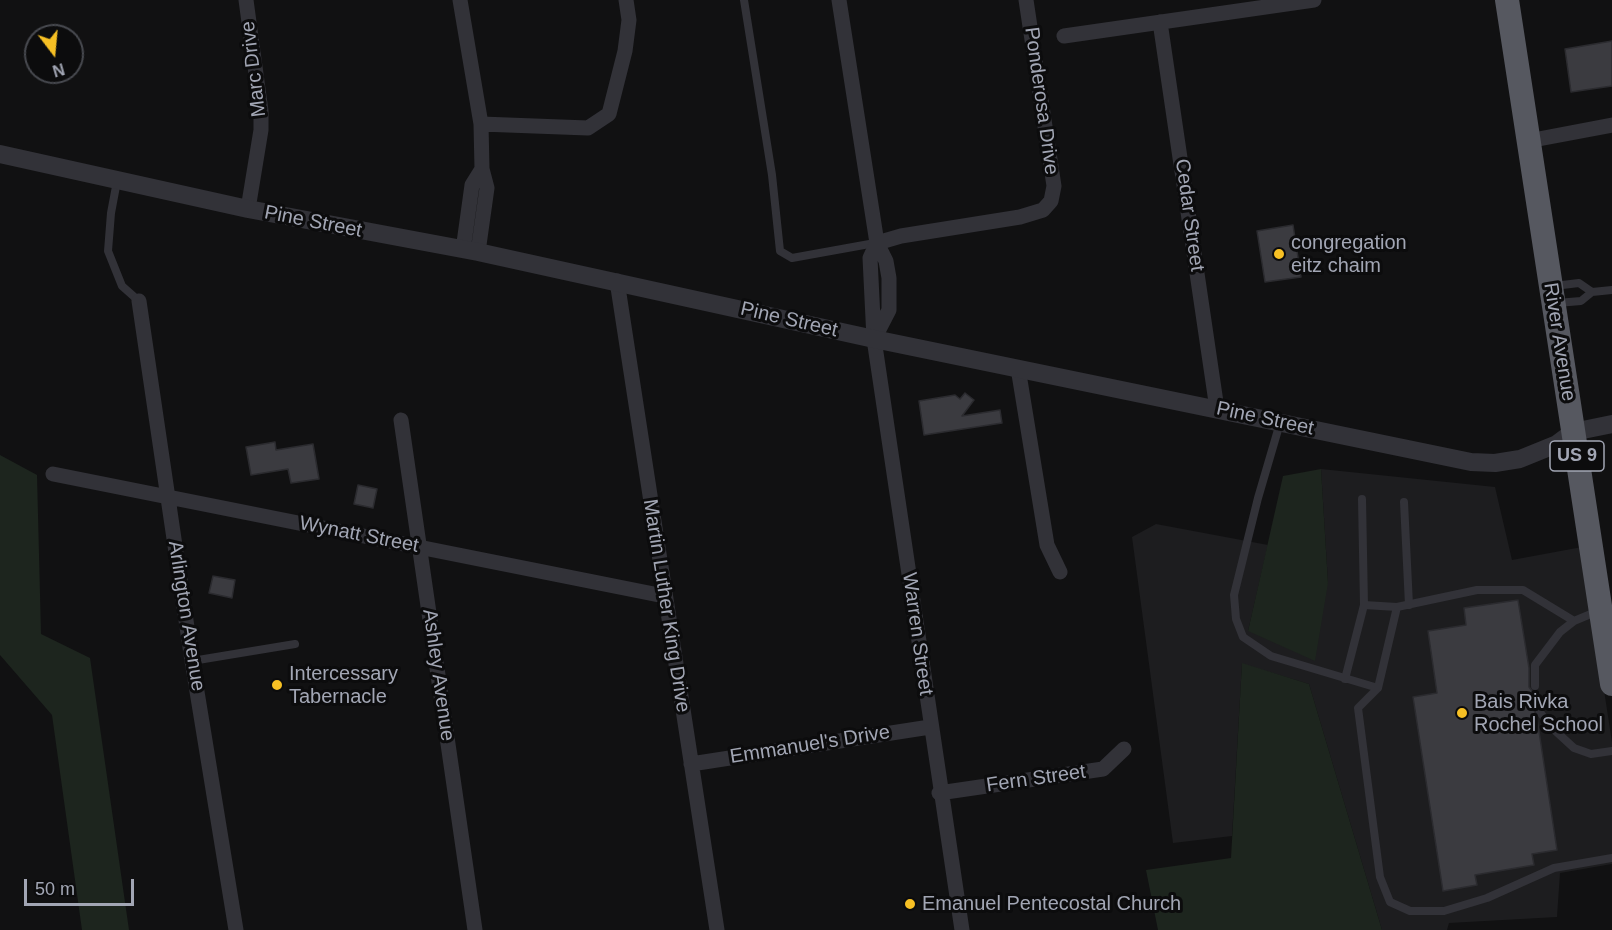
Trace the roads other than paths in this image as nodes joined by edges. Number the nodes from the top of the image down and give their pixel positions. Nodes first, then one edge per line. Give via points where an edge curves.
1 (246, 0) edge
2 (460, 0) edge
3 (626, 0) edge
4 (744, 0) edge
5 (839, 0) edge
6 (1026, 0) edge
7 (1314, 0) edge
8 (1506, 0) edge
9 (1160, 22) junction
10 (1064, 36) dead end
11 (481, 124) junction
12 (1612, 126) edge
13 (1528, 141) junction
14 (0, 154) edge
15 (117, 181) junction
16 (248, 209) junction
17 (877, 243) junction
18 (470, 251) junction
19 (617, 281) junction
20 (1612, 290) edge
21 (1592, 292) junction
22 (1552, 295) junction
23 (139, 301) joint
24 (874, 339) junction
25 (1018, 368) junction
26 (1217, 409) junction
27 (401, 420) dead end
28 (1281, 422) junction
29 (1612, 424) edge
30 (1573, 432) junction
31 (53, 474) dead end
32 (168, 497) junction
33 (1362, 499) dead end
34 (1404, 502) dead end
35 (420, 547) junction
36 (1059, 572) dead end
37 (664, 596) junction
38 (1364, 605) junction
39 (1408, 605) junction
40 (1398, 607) junction
41 (1601, 610) junction
42 (1574, 621) junction
43 (1608, 635) edge
44 (295, 644) dead end
45 (192, 661) junction
46 (1345, 679) junction
47 (1612, 684) edge
48 (1534, 687) dead end
49 (1378, 688) junction
50 (1536, 698) dead end
51 (930, 727) junction
52 (1124, 749) dead end
53 (1612, 751) edge
54 (691, 764) junction
55 (939, 793) junction
56 (1612, 858) edge
57 (236, 930) edge
58 (475, 930) edge
59 (717, 930) edge
60 (962, 930) edge

1 - 16 street, Marc Drive via 261,111
2 - 11 street
3 - 11 street via 629,20 625,51 609,114 588,128
4 - 17 lane via 780,251 792,258
5 - 17 street
6 - 17 street, Ponderosa Drive via 1054,186 1051,201 1043,210 1020,217
7 - 9 street
8 - 13 highway, River Avenue / US 9
9 - 10 street
9 - 26 street, Cedar Street
11 - 18 street via 482,169 487,188
12 - 13 street
13 - 22 highway, River Avenue / US 9
14 - 15 street, Pine Street
15 - 16 street, Pine Street
15 - 23 lane via 108,250 122,286
16 - 18 street, Pine Street
17 - 24 street via 870,258
18 - 19 street, Pine Street
19 - 24 street, Pine Street
19 - 37 street, Martin Luther King Drive
20 - 21 lane
21 - 22 lane via 1581,301
21 - 22 lane via 1579,284
22 - 30 highway, River Avenue / US 9
23 - 32 street, Arlington Avenue
24 - 25 street, Pine Street
24 - 51 street, Warren Street
25 - 26 street, Pine Street
25 - 36 street via 1047,545
26 - 28 street, Pine Street
27 - 35 street, Ashley Avenue
28 - 30 street, Pine Street via 1471,462 1495,463 1548,448
28 - 46 lane via 1234,595 1236,619 1243,637 1271,656
29 - 30 street
30 - 41 highway, River Avenue / US 9
31 - 32 street, Wynatt Street
32 - 35 street, Wynatt Street
32 - 45 street, Arlington Avenue
33 - 38 lane
34 - 39 lane
35 - 37 street, Wynatt Street
35 - 58 street, Ashley Avenue
37 - 54 street, Martin Luther King Drive
38 - 40 lane
38 - 46 lane
39 - 40 lane
39 - 42 lane via 1477,590 1523,590
40 - 49 lane
41 - 42 lane
41 - 43 highway, River Avenue / US 9
42 - 48 lane via 1560,632 1535,665
43 - 47 highway, River Avenue / US 9
44 - 45 lane
45 - 57 street, Arlington Avenue
46 - 49 lane
49 - 56 lane via 1358,708 1380,877 1390,902 1410,910 1444,911 1487,898 1554,868
50 - 53 lane via 1550,726 1574,748 1592,754
51 - 54 street, Emmanuel's Drive
51 - 55 street, Warren Street
52 - 55 street, Fern Street via 1103,769
54 - 59 street, Martin Luther King Drive
55 - 60 street, Warren Street

